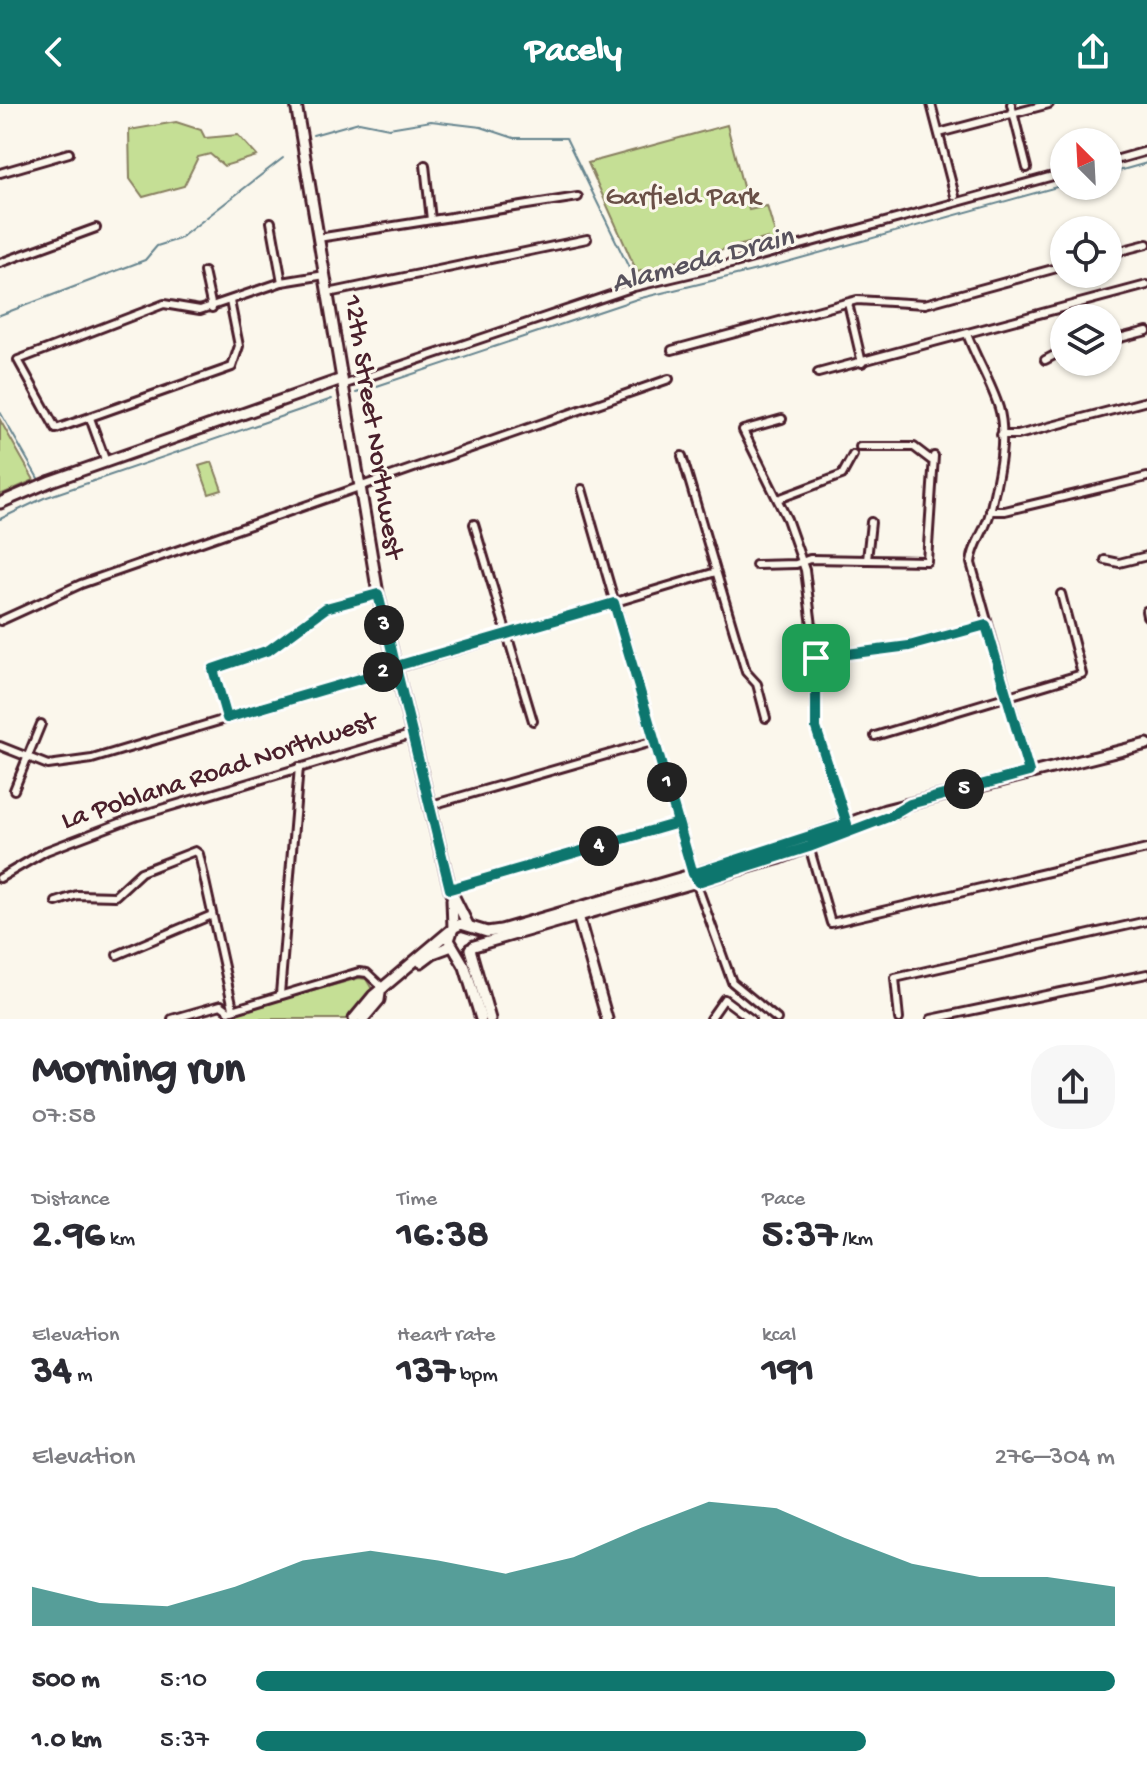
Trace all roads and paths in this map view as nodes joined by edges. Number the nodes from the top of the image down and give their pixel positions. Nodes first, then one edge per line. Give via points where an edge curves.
1 (296, 104) edge
2 (931, 104) edge
3 (1011, 104) edge
4 (1049, 104) edge
5 (1013, 113) junction
6 (939, 133) junction
7 (1147, 151) edge
8 (69, 153) dead end
9 (1122, 158) edge
10 (425, 165) dead end
11 (1027, 168) dead end
12 (0, 173) edge
13 (1050, 177) edge
14 (955, 196) dead end
15 (578, 197) dead end
16 (431, 220) junction
17 (271, 222) dead end
18 (96, 228) dead end
19 (318, 238) junction
20 (587, 239) dead end
21 (1147, 244) edge
22 (1122, 250) edge
23 (0, 263) edge
24 (1050, 270) edge
25 (204, 272) dead end
26 (325, 275) junction
27 (282, 282) junction
28 (1147, 285) edge
29 (328, 293) junction
30 (230, 301) junction
31 (848, 303) junction
32 (212, 308) junction
33 (1147, 331) edge
34 (967, 334) junction
35 (1122, 337) edge
36 (672, 350) dead end
37 (1050, 357) edge
38 (1045, 360) dead end
39 (862, 363) junction
40 (818, 373) dead end
41 (669, 379) dead end
42 (343, 382) junction
43 (1147, 401) edge
44 (90, 418) junction
45 (782, 419) dead end
46 (1001, 435) junction
47 (860, 447) dead end
48 (853, 455) dead end
49 (682, 456) dead end
50 (106, 462) junction
51 (1147, 477) edge
52 (360, 486) junction
53 (582, 489) dead end
54 (778, 499) junction
55 (0, 503) edge
56 (990, 511) junction
57 (871, 522) dead end
58 (474, 524) dead end
59 (1147, 556) edge
60 (867, 560) junction
61 (1105, 560) dead end
62 (803, 561) junction
63 (756, 565) dead end
64 (716, 572) junction
65 (378, 594) junction
66 (1061, 594) dead end
67 (614, 603) junction
68 (0, 621) edge
69 (986, 625) junction
70 (506, 634) junction
71 (816, 658) junction
72 (394, 669) junction
73 (1007, 697) junction
74 (227, 718) junction
75 (766, 718) dead end
76 (533, 721) dead end
77 (41, 724) dead end
78 (410, 735) junction
79 (875, 736) dead end
80 (655, 741) junction
81 (1147, 744) edge
82 (0, 746) edge
83 (28, 757) junction
84 (299, 767) junction
85 (1029, 772) junction
86 (14, 790) dead end
87 (428, 806) junction
88 (678, 823) junction
89 (848, 828) junction
90 (808, 843) junction
91 (1147, 849) edge
92 (0, 878) edge
93 (696, 878) junction
94 (451, 892) junction
95 (56, 902) dead end
96 (578, 913) junction
97 (212, 915) junction
98 (1147, 921) edge
99 (470, 927) junction
100 (452, 930) junction
101 (472, 947) junction
102 (454, 948) junction
103 (117, 955) dead end
104 (414, 963) junction
105 (1147, 974) edge
106 (382, 991) junction
107 (280, 994) junction
108 (230, 1013) edge
109 (172, 1019) edge
110 (354, 1019) edge
111 (363, 1019) edge
112 (481, 1019) edge
113 (490, 1019) edge
114 (607, 1019) edge
115 (710, 1019) edge
116 (751, 1019) edge
117 (777, 1019) edge
118 (899, 1019) edge
119 (931, 1019) edge

1 - 19 main road, 12th Street Northwest
2 - 6 street
3 - 5 street
4 - 5 street
5 - 6 street
5 - 11 street
6 - 14 street
7 - 9 street
8 - 12 street
10 - 16 street
13 - 42 street via 634,287
15 - 16 street
16 - 19 street
17 - 27 street
18 - 23 street
19 - 26 main road, 12th Street Northwest
20 - 29 street
21 - 22 street
24 - 31 street via 925,304 869,299
25 - 32 street
26 - 27 street
26 - 29 main road, 12th Street Northwest
27 - 30 street
28 - 34 street
29 - 42 main road, 12th Street Northwest
30 - 32 street
30 - 44 street via 239,346 232,367
31 - 36 street
31 - 39 street
32 - 44 street via 164,304 18,360 56,429
33 - 35 street
34 - 39 street
34 - 46 street via 999,407
37 - 38 street
39 - 40 street
41 - 52 street
42 - 50 main road
42 - 52 main road, 12th Street Northwest
43 - 46 street
44 - 50 street
45 - 54 street via 743,430
46 - 56 street
47 - 60 street via 914,447 932,458 927,561
48 - 54 street via 842,475
49 - 64 street
50 - 55 main road
51 - 56 street
52 - 65 main road, 12th Street Northwest
52 - 68 street via 81,584
53 - 67 street
54 - 62 street
56 - 69 street via 971,563
57 - 60 street
58 - 70 street
59 - 61 street via 1119,563
60 - 62 street
62 - 63 street
62 - 71 street
64 - 67 street
64 - 75 street via 746,672 757,684
65 - 72 main road, 12th Street Northwest
65 - 74 street via 326,608 269,650 213,669
66 - 73 street via 1082,674
67 - 70 street
67 - 80 street
69 - 71 street via 909,646
69 - 73 street
70 - 72 street
70 - 76 street
71 - 89 street via 816,728
72 - 74 street
72 - 78 main road, 12th Street Northwest
73 - 79 street
73 - 85 street
74 - 83 street via 65,765
77 - 83 street
78 - 84 street, La Poblana Road Northwest
78 - 87 main road, 12th Street Northwest
80 - 87 street
80 - 88 street
81 - 85 main road
82 - 83 street
83 - 86 street
84 - 92 street, La Poblana Road Northwest via 97,830
84 - 107 street
85 - 89 main road via 910,804
87 - 94 main road, 12th Street Northwest
88 - 93 street
88 - 94 street
89 - 90 main road
90 - 91 street via 831,923
90 - 93 main road
93 - 96 main road
93 - 117 street via 735,988
94 - 99 main road, 12th Street Northwest
94 - 100 main road, 12th Street Northwest
95 - 97 street via 77,895 115,896 141,872 195,851
96 - 99 main road via 494,931
96 - 101 main road
96 - 114 main road
97 - 103 street
97 - 108 street
98 - 118 street via 895,978
99 - 100 main road
99 - 101 main road via 476,937
100 - 102 main road, 12th Street Northwest
100 - 104 main road
101 - 102 main road
101 - 113 main road
102 - 104 main road
102 - 112 main road
104 - 106 main road
105 - 119 street
106 - 107 street via 367,973 359,972
106 - 110 main road
106 - 111 main road
107 - 108 street
108 - 109 street via 221,1005
115 - 116 street via 724,999

